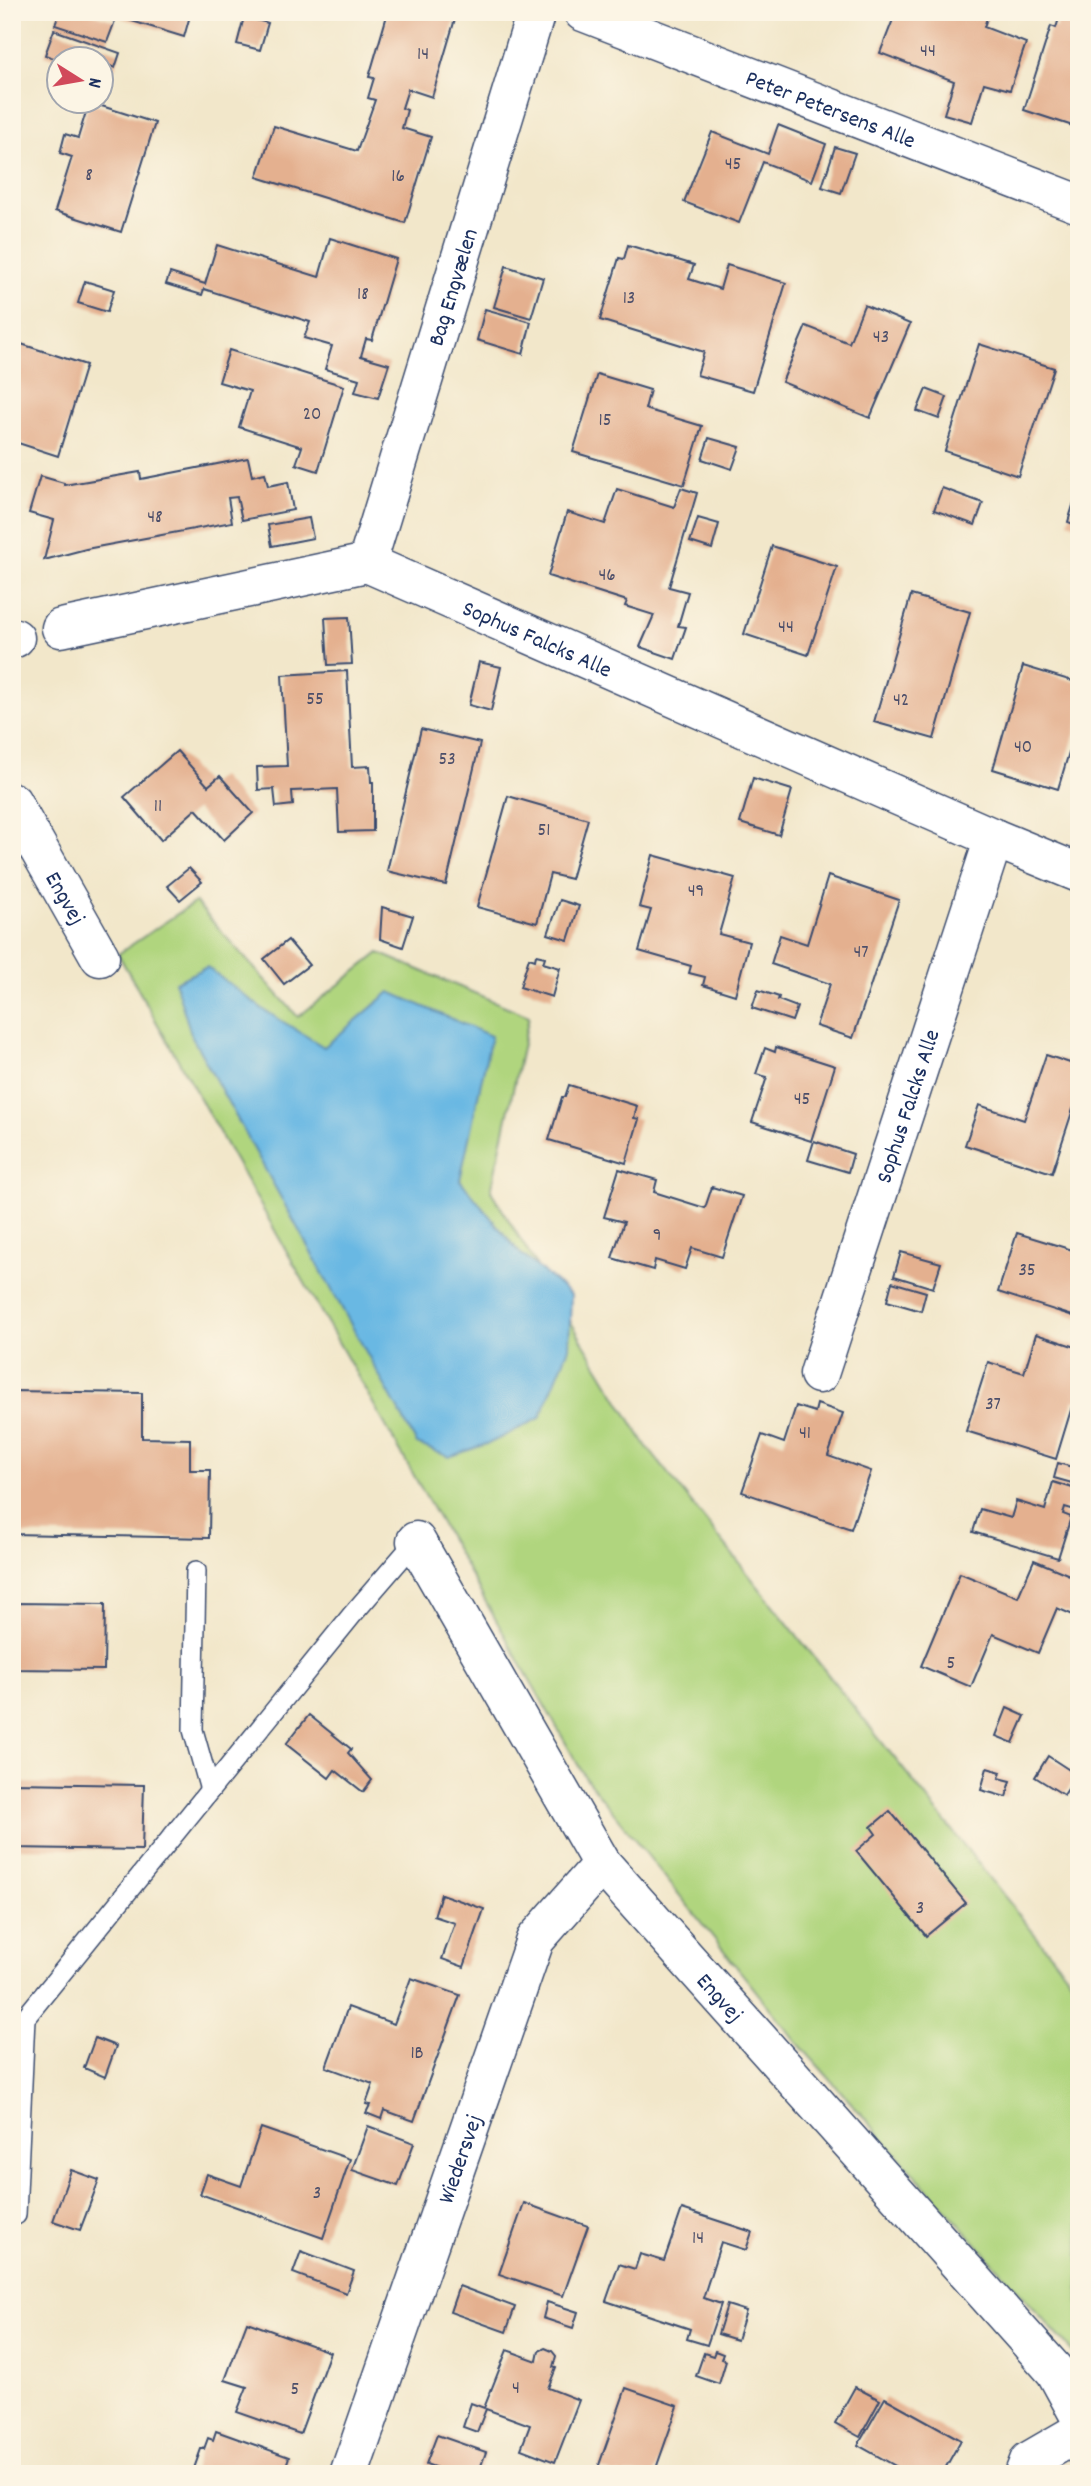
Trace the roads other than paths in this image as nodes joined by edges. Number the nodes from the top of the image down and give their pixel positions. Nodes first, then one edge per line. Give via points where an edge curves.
1 (536, 12) edge
2 (583, 12) edge
3 (1079, 204) edge
4 (367, 563) junction
5 (61, 628) dead end
6 (12, 803) edge
7 (994, 838) junction
8 (1079, 873) edge
9 (100, 957) dead end
10 (819, 1374) dead end
11 (416, 1541) joint
12 (196, 1571) dead end
13 (210, 1790) junction
14 (602, 1864) junction
15 (16, 2215) dead end
16 (1079, 2414) edge
17 (1079, 2432) edge
18 (349, 2474) edge
19 (1024, 2474) edge

1 - 4 street, Bag Engvælen
2 - 3 street, Peter Petersens Alle
4 - 5 street
4 - 7 street, Sophus Falcks Alle
6 - 9 street, Engvej
7 - 8 street, Sophus Falcks Alle
7 - 10 street, Sophus Falcks Alle
11 - 13 lane
11 - 14 street, Engvej
12 - 13 lane via 193,1730
13 - 15 lane via 25,2018
14 - 16 street, Engvej via 1055,2371
14 - 18 street, Wiedersvej via 535,1940
17 - 19 street via 1029,2460

